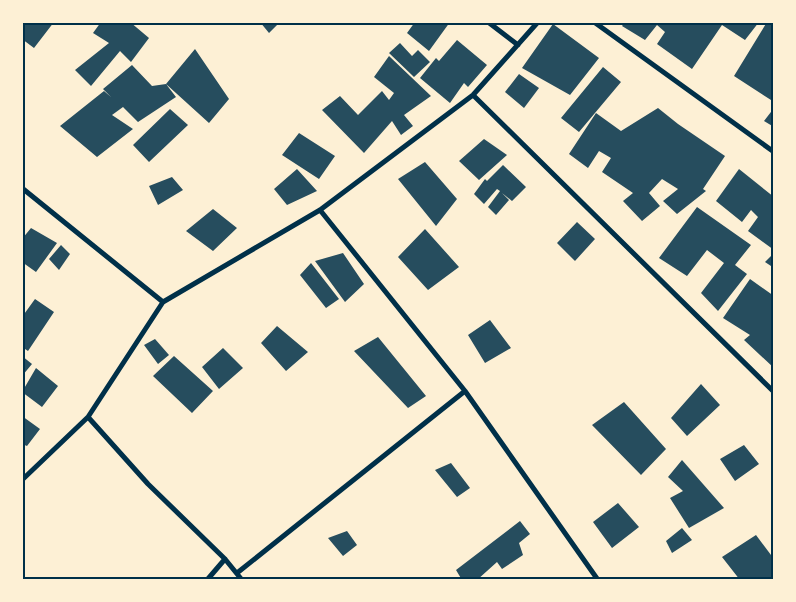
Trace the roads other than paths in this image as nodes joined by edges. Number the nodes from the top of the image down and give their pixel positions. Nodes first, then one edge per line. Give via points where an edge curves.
1 (488, 22) edge
2 (538, 22) edge
3 (594, 22) edge
4 (518, 45) junction
5 (473, 95) junction
6 (774, 152) edge
7 (22, 188) edge
8 (320, 210) junction
9 (163, 302) junction
10 (465, 391) junction
11 (774, 392) edge
12 (88, 418) junction
13 (22, 480) edge
14 (225, 559) junction
15 (237, 573) junction
16 (207, 580) edge
17 (242, 580) edge
18 (598, 580) edge

1 - 4 street
2 - 4 street
3 - 6 street
4 - 5 street
5 - 8 street
5 - 11 street
7 - 9 street
8 - 9 street
8 - 10 street
9 - 12 street
10 - 15 street
10 - 18 street
12 - 13 street
12 - 14 street via 148,484
14 - 15 street
14 - 16 street
15 - 17 street

